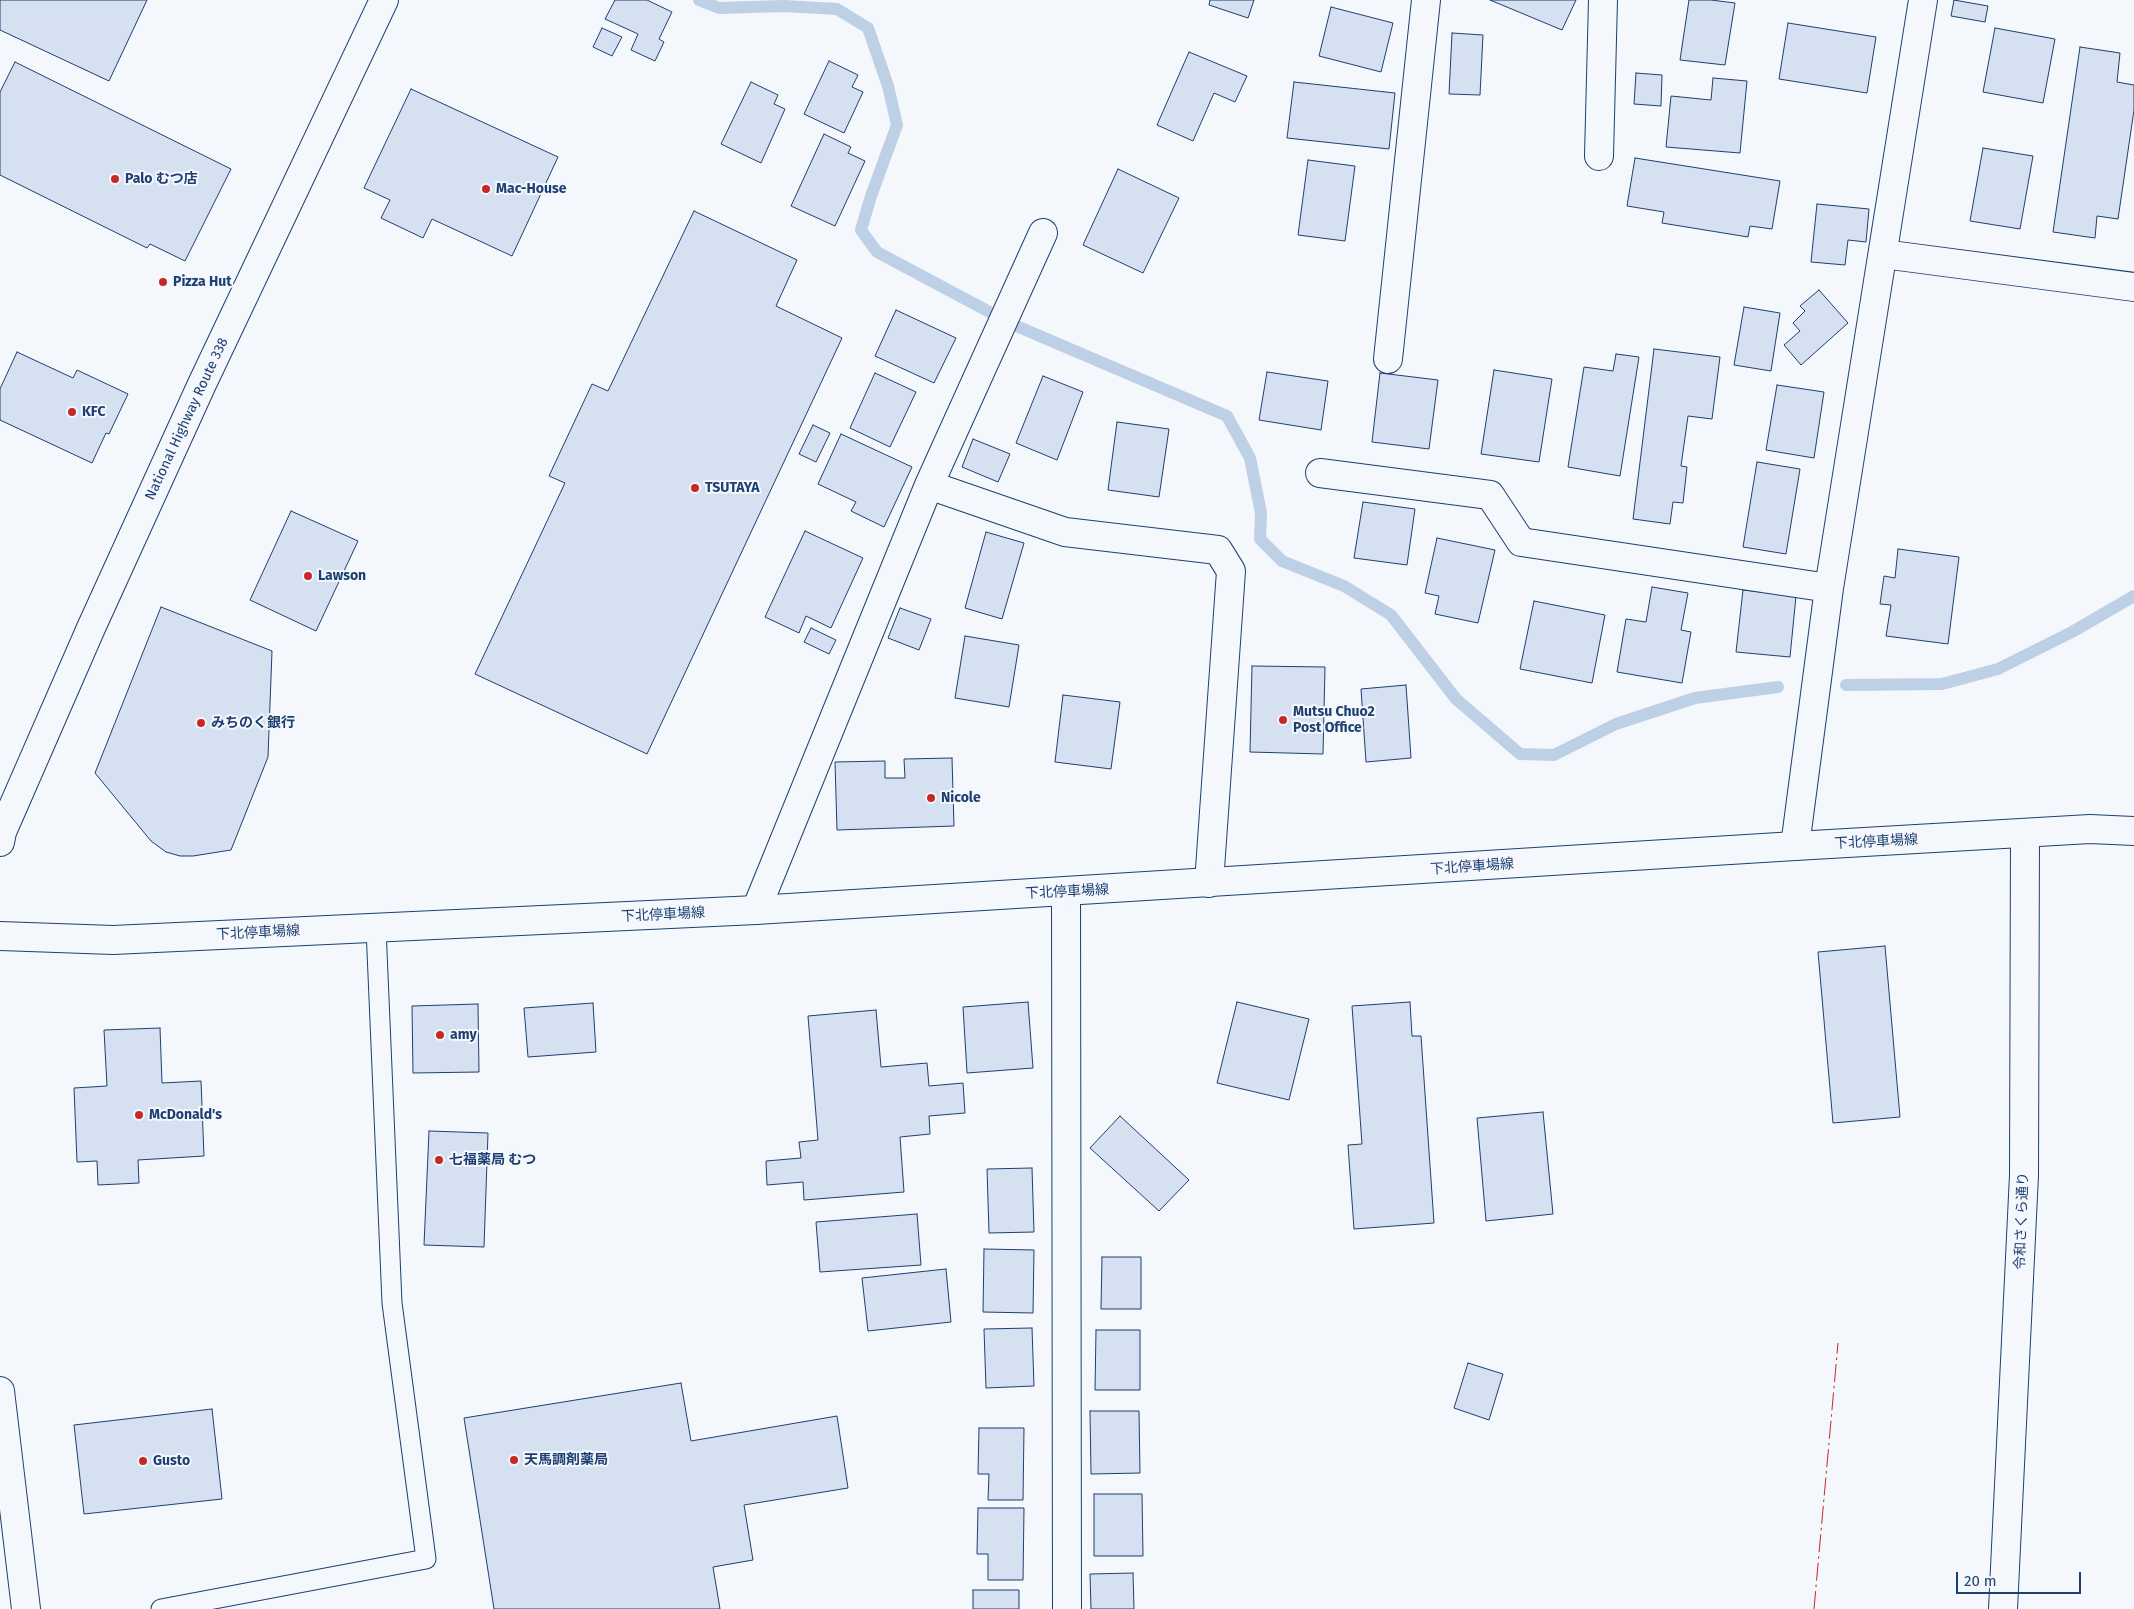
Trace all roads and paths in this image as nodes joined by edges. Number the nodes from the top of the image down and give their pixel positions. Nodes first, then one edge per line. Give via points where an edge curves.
1 (384, 0) edge
2 (1426, 0) edge
3 (1603, 0) edge
4 (1923, 0) edge
5 (1599, 156) dead end
6 (1043, 233) dead end
7 (1884, 254) junction
8 (2134, 287) edge
9 (1388, 359) dead end
10 (1320, 473) dead end
11 (929, 485) junction
12 (1829, 588) junction
13 (2134, 831) edge
14 (2025, 833) junction
15 (0, 842) edge
16 (1794, 846) junction
17 (1209, 883) junction
18 (1066, 892) junction
19 (756, 910) junction
20 (376, 928) junction
21 (0, 936) edge
22 (0, 1391) edge
23 (26, 1609) edge
24 (161, 1609) edge
25 (1067, 1609) edge
26 (2004, 1609) edge

1 - 15 main road, National Highway Route 338 via 194,402 91,628
2 - 9 main road
3 - 5 main road
4 - 7 main road
6 - 11 main road
7 - 8 main road
7 - 12 main road
10 - 12 main road via 1490,495 1521,542
11 - 17 main road via 1065,532 1218,550 1231,571
11 - 19 main road
12 - 16 main road
13 - 14 main road, 下北停車場線
14 - 16 main road, 下北停車場線
14 - 26 main road, 令和さくら通り via 2024,1175
16 - 17 main road, 下北停車場線
17 - 18 main road, 下北停車場線
18 - 19 main road, 下北停車場線
18 - 25 main road
19 - 20 main road, 下北停車場線
20 - 21 main road, 下北停車場線 via 114,940
20 - 24 lane via 392,1303 426,1559
22 - 23 main road

